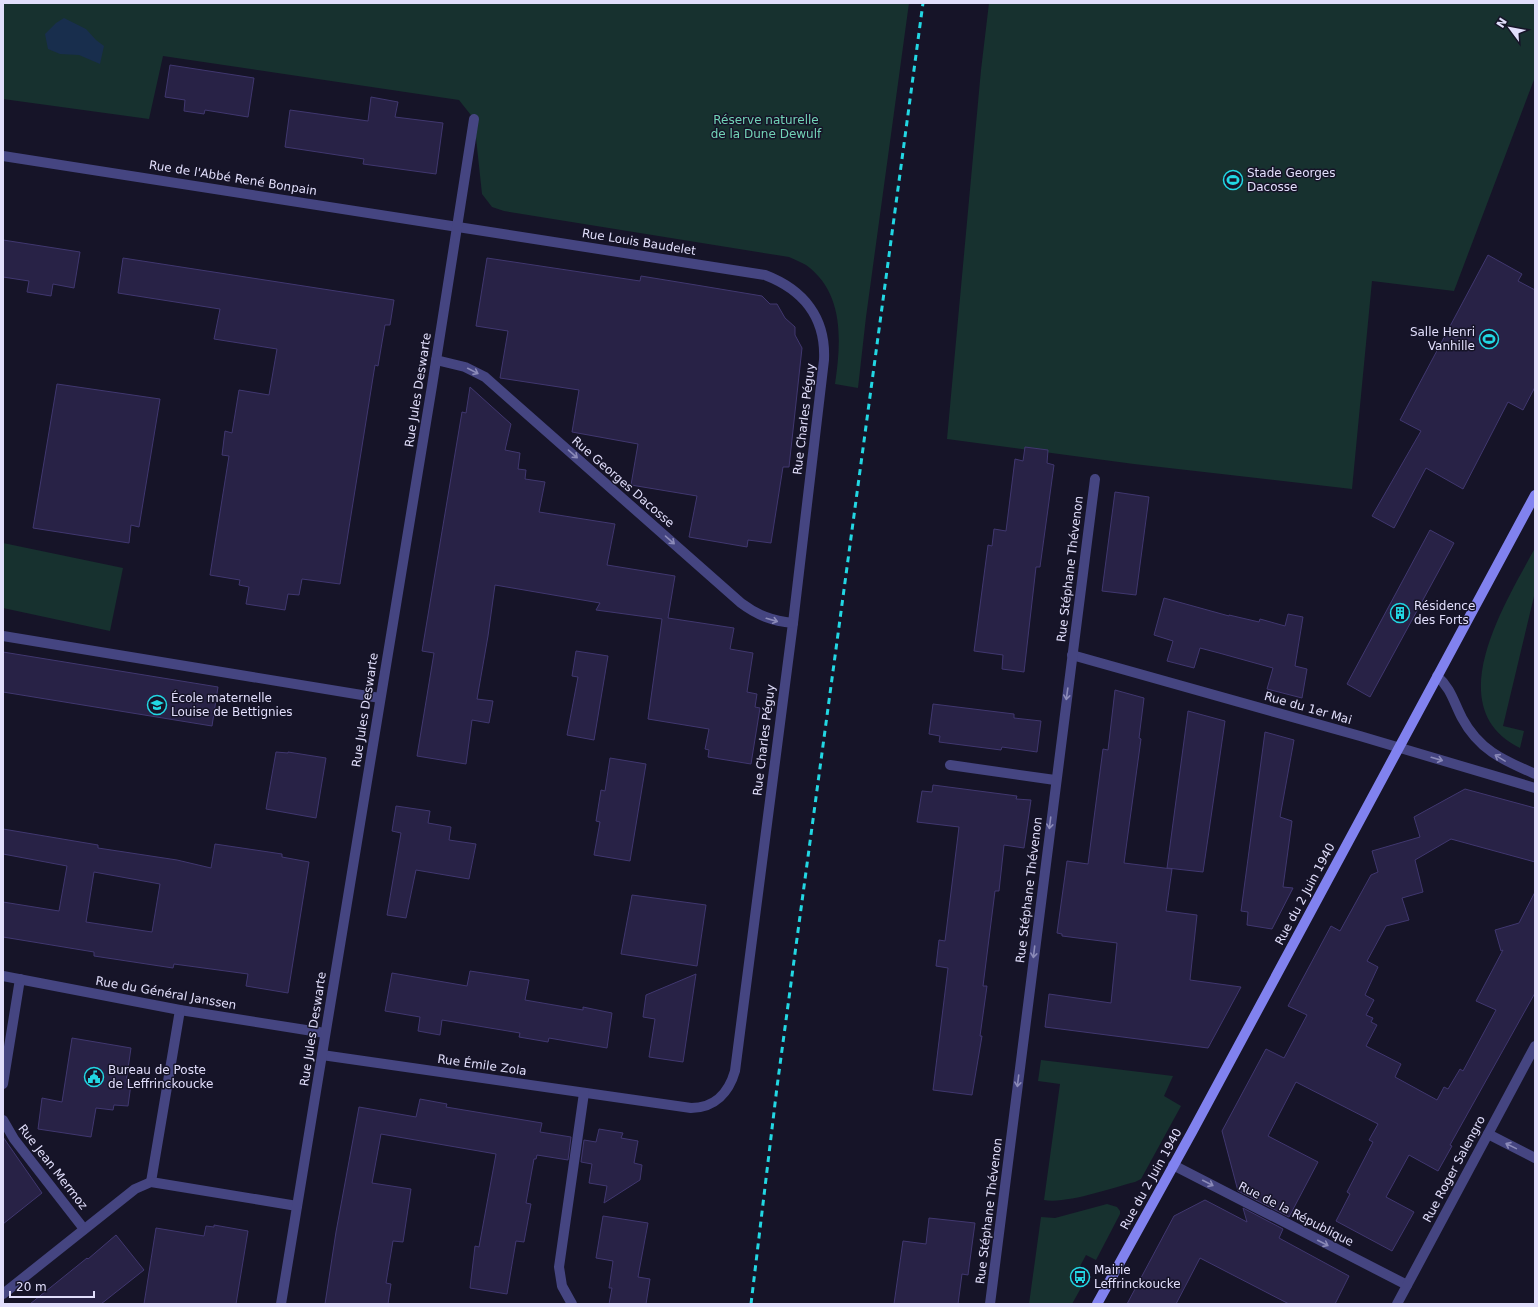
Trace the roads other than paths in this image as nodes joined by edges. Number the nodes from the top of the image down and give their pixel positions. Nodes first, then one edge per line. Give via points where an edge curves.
1 (474, 119) dead end
2 (3, 156) edge
3 (458, 226) junction
4 (807, 303) joint
5 (436, 360) junction
6 (1095, 479) dead end
7 (1535, 496) edge
8 (793, 623) junction
9 (3, 636) edge
10 (1072, 655) junction
11 (1437, 676) junction
12 (380, 698) junction
13 (1399, 748) junction
14 (950, 765) dead end
15 (1535, 774) edge
16 (1056, 780) junction
17 (1535, 788) edge
18 (3, 976) edge
19 (20, 979) junction
20 (180, 1010) junction
21 (325, 1034) junction
22 (1535, 1046) edge
23 (322, 1054) junction
24 (3, 1084) edge
25 (584, 1093) junction
26 (640, 1101) joint
27 (3, 1120) edge
28 (1488, 1134) junction
29 (1535, 1158) edge
30 (1173, 1165) junction
31 (151, 1182) junction
32 (297, 1206) junction
33 (84, 1229) junction
34 (1407, 1285) junction
35 (3, 1294) edge
36 (281, 1304) edge
37 (572, 1304) edge
38 (990, 1304) edge
39 (1097, 1304) edge
40 (1397, 1304) edge

1 - 3 street, Rue Jules Deswarte
2 - 3 street, Rue de l'Abbé René Bonpain
3 - 4 street, Rue Louis Baudelet via 765,275 787,286
3 - 5 street, Rue Jules Deswarte
4 - 8 street, Rue Charles Péguy via 820,325 824,349
5 -> 8 street, Rue Georges Dacosse via 465,367 484,377 741,603 762,617
5 - 12 street, Rue Jules Deswarte
6 - 10 street, Rue Stéphane Thévenon
7 - 11 main road, Rue du 2 Juin 1940
8 - 26 street, Rue Charles Péguy via 733,1077 726,1092 713,1103 702,1107 691,1108
9 - 12 street
10 - 13 street, Rue du 1er Mai
10 -> 16 street, Rue Stéphane Thévenon
11 - 13 main road, Rue du 2 Juin 1940
15 -> 11 street via 1509,763 1483,747 1467,728 1450,691
12 - 21 street, Rue Jules Deswarte
13 -> 17 street, Rue du 1er Mai
13 - 30 main road, Rue du 2 Juin 1940
14 - 16 street
16 -> 38 street, Rue Stéphane Thévenon
18 - 19 street, Rue du Général Janssen
19 - 20 street, Rue du Général Janssen
19 - 24 street
20 - 21 street, Rue du Général Janssen
20 - 31 street
21 - 23 street, Rue Jules Deswarte
22 - 28 street, Rue Roger Salengro
23 - 25 street, Rue Émile Zola
23 - 32 street, Rue Jules Deswarte
25 - 26 street, Rue Émile Zola
25 - 37 street via 559,1267 562,1286
27 - 33 street, Rue Jean Mermoz via 14,1139
29 -> 28 street
28 - 34 street, Rue Roger Salengro
30 -> 34 street, Rue de la République
30 - 39 main road, Rue du 2 Juin 1940
31 - 32 street
31 - 33 street via 135,1189
32 - 36 street, Rue Jules Deswarte
33 - 35 street
34 - 40 street, Rue Roger Salengro

